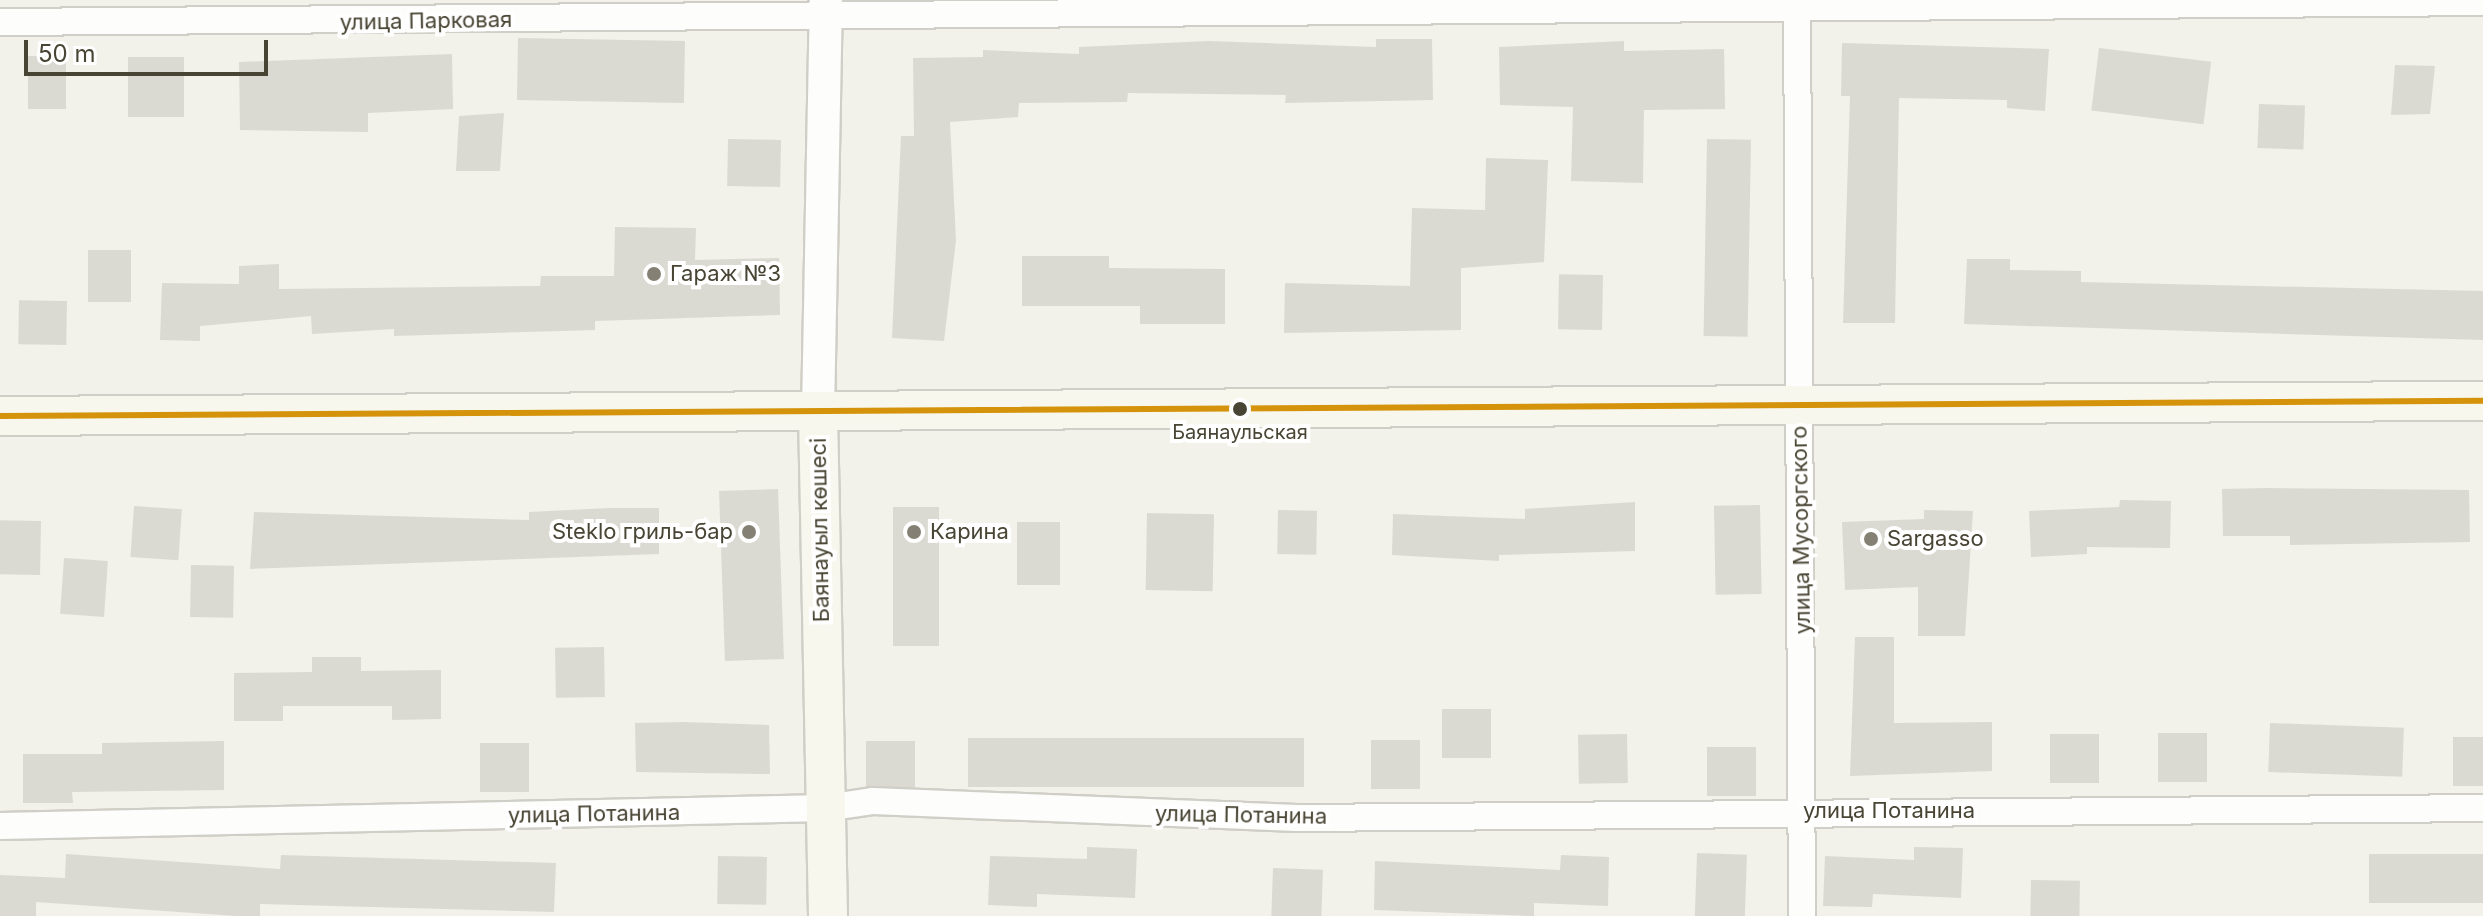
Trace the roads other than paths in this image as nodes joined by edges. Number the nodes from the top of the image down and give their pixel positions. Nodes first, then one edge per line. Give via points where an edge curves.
1 (1797, 2) edge
2 (2483, 2) edge
3 (826, 7) edge
4 (431, 11) edge
5 (0, 22) edge
6 (2483, 401) edge
7 (1800, 404) junction
8 (818, 413) junction
9 (0, 416) edge
10 (826, 808) junction
11 (2483, 808) edge
12 (1804, 811) junction
13 (0, 826) edge
14 (828, 916) edge
15 (1802, 916) edge

1 - 2 street, улица Парковая
1 - 3 street, улица Парковая
1 - 7 street, улица Мусоргского
3 - 4 street, улица Парковая
3 - 8 street, Баянауыл көшесі
4 - 5 street, улица Парковая
6 - 7 main road
7 - 8 main road
7 - 12 street, улица Мусоргского
8 - 9 main road
8 - 10 main road, Баянауыл көшесі
10 - 12 street, улица Потанина via 873,801 1297,818
10 - 13 street, улица Потанина
10 - 14 main road, Баянауыл көшесі
11 - 12 street, улица Потанина
12 - 15 street, улица Мусоргского

